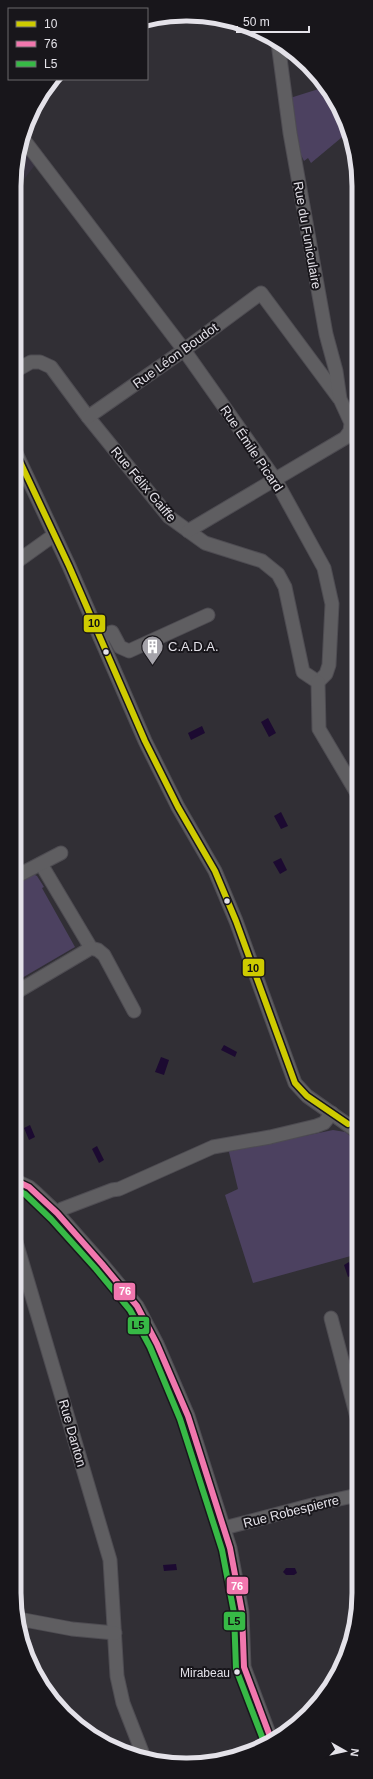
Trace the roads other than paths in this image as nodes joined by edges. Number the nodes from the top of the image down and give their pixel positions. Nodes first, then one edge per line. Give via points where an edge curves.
1 (279, 50) edge
2 (27, 144) edge
3 (184, 350) junction
4 (21, 368) edge
5 (340, 399) junction
6 (88, 417) junction
7 (21, 464) edge
8 (275, 479) junction
9 (188, 531) junction
10 (54, 535) junction
11 (21, 559) edge
12 (208, 615) dead end
13 (100, 637) junction
14 (318, 682) junction
15 (352, 785) edge
16 (61, 853) dead end
17 (41, 864) junction
18 (21, 874) edge
19 (90, 948) junction
20 (21, 989) edge
21 (134, 1011) dead end
22 (332, 1113) junction
23 (352, 1128) edge
24 (21, 1183) edge
25 (29, 1187) junction
26 (21, 1189) edge
27 (56, 1213) junction
28 (21, 1259) edge
29 (330, 1318) dead end
30 (352, 1398) edge
31 (352, 1496) edge
32 (224, 1528) junction
33 (23, 1620) edge
34 (115, 1633) junction
35 (270, 1736) edge
36 (142, 1751) edge

1 - 5 street, Rue du Funiculaire via 298,175
2 - 3 street, Rue Émile Picard
3 - 5 street, Rue Léon Boudot via 262,293
3 - 6 street, Rue Léon Boudot
3 - 8 street, Rue Émile Picard
4 - 6 street, Rue Félix Gaiffe via 31,362 40,362 51,367
5 - 8 street, Rue du Funiculaire via 351,423 350,432 345,438
6 - 9 street, Rue Félix Gaiffe via 168,517
7 - 10 street
8 - 9 street
8 - 14 street, Rue Émile Picard via 324,568 332,604 329,665 326,674
9 - 14 street, Rue Félix Gaiffe via 205,543 262,561 278,574 285,587 303,672
10 - 11 street
10 - 13 street
12 - 13 street via 129,651 120,647 112,632
13 - 22 street via 145,741 178,807 215,871 295,1083 307,1096
14 - 15 street via 319,729
16 - 17 street
17 - 18 street
17 - 19 street
19 - 20 street
19 - 21 street via 104,955
22 - 23 street
22 - 27 street via 324,1123 316,1126 213,1147 119,1189 62,1208
24 - 25 street
25 - 26 street
25 - 27 street
27 - 32 street via 142,1313 188,1416
28 - 34 street, Rue Danton via 110,1560
29 - 30 street
31 - 32 street, Rue Robespierre
32 - 35 street via 242,1612 244,1667
33 - 34 street via 72,1629
34 - 36 street, Rue Danton via 117,1676 123,1703

